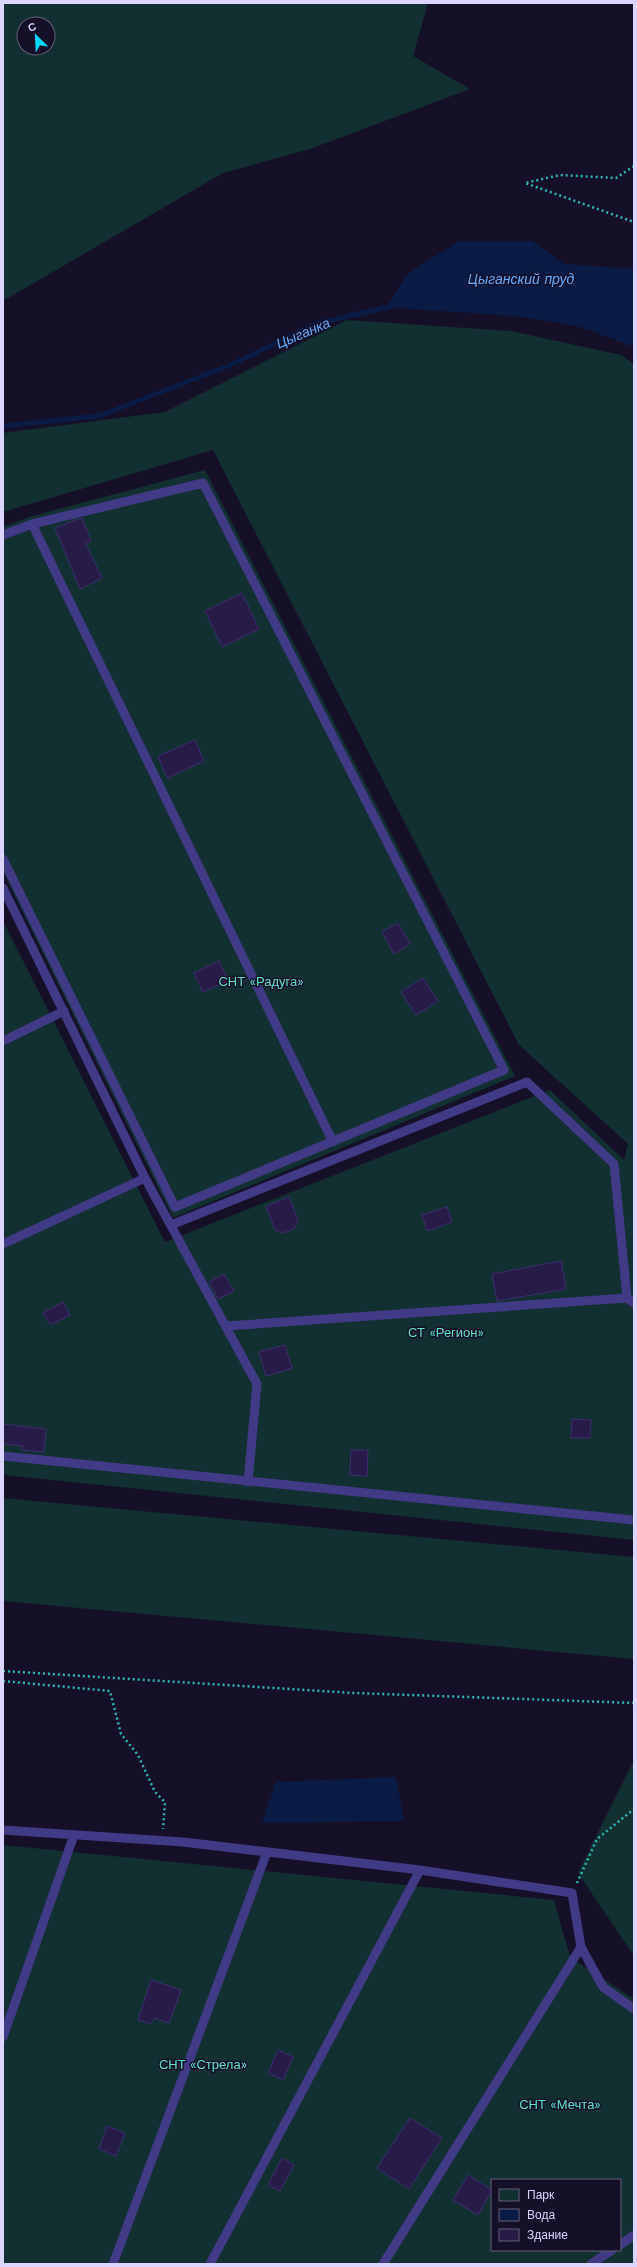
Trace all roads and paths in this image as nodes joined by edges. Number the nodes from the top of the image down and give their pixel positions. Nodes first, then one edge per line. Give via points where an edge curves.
1 (634, 166) edge
2 (634, 222) edge
3 (32, 524) junction
4 (3, 535) edge
5 (3, 859) edge
6 (3, 888) edge
7 (64, 1011) junction
8 (3, 1041) edge
9 (333, 1142) junction
10 (145, 1178) junction
11 (171, 1225) junction
12 (3, 1244) edge
13 (631, 1301) edge
14 (226, 1326) junction
15 (3, 1456) edge
16 (248, 1482) junction
17 (634, 1520) edge
18 (3, 1671) edge
19 (3, 1681) edge
20 (634, 1703) edge
21 (634, 1809) edge
22 (3, 1830) edge
23 (74, 1835) junction
24 (162, 1841) junction
25 (267, 1852) junction
26 (420, 1870) junction
27 (572, 1893) junction
28 (581, 1947) junction
29 (634, 2009) edge
30 (3, 2037) edge
31 (634, 2235) edge
32 (621, 2244) edge
33 (610, 2251) edge
34 (113, 2264) edge
35 (210, 2264) edge
36 (383, 2264) edge
37 (590, 2264) edge

1 - 2 path via 616,178 560,175 525,183
3 - 4 lane
3 - 9 lane
3 - 9 lane via 203,483 504,1070
5 - 9 lane via 175,1207
6 - 7 lane
7 - 8 lane
7 - 10 lane
10 - 11 lane
10 - 12 lane
11 - 13 lane via 527,1082 614,1164
11 - 14 lane
13 - 14 lane
14 - 16 lane via 257,1384
15 - 16 lane
16 - 17 lane
18 - 20 path via 354,1693
19 - 24 path via 110,1691 121,1734 138,1755 154,1792 166,1802
21 - 27 path via 598,1839
22 - 23 lane
23 - 24 lane
23 - 30 lane
24 - 25 lane
25 - 26 lane
25 - 34 lane
26 - 27 lane
26 - 35 lane
27 - 28 lane
28 - 29 lane via 603,1987
28 - 36 lane
31 - 32 lane
33 - 37 lane

